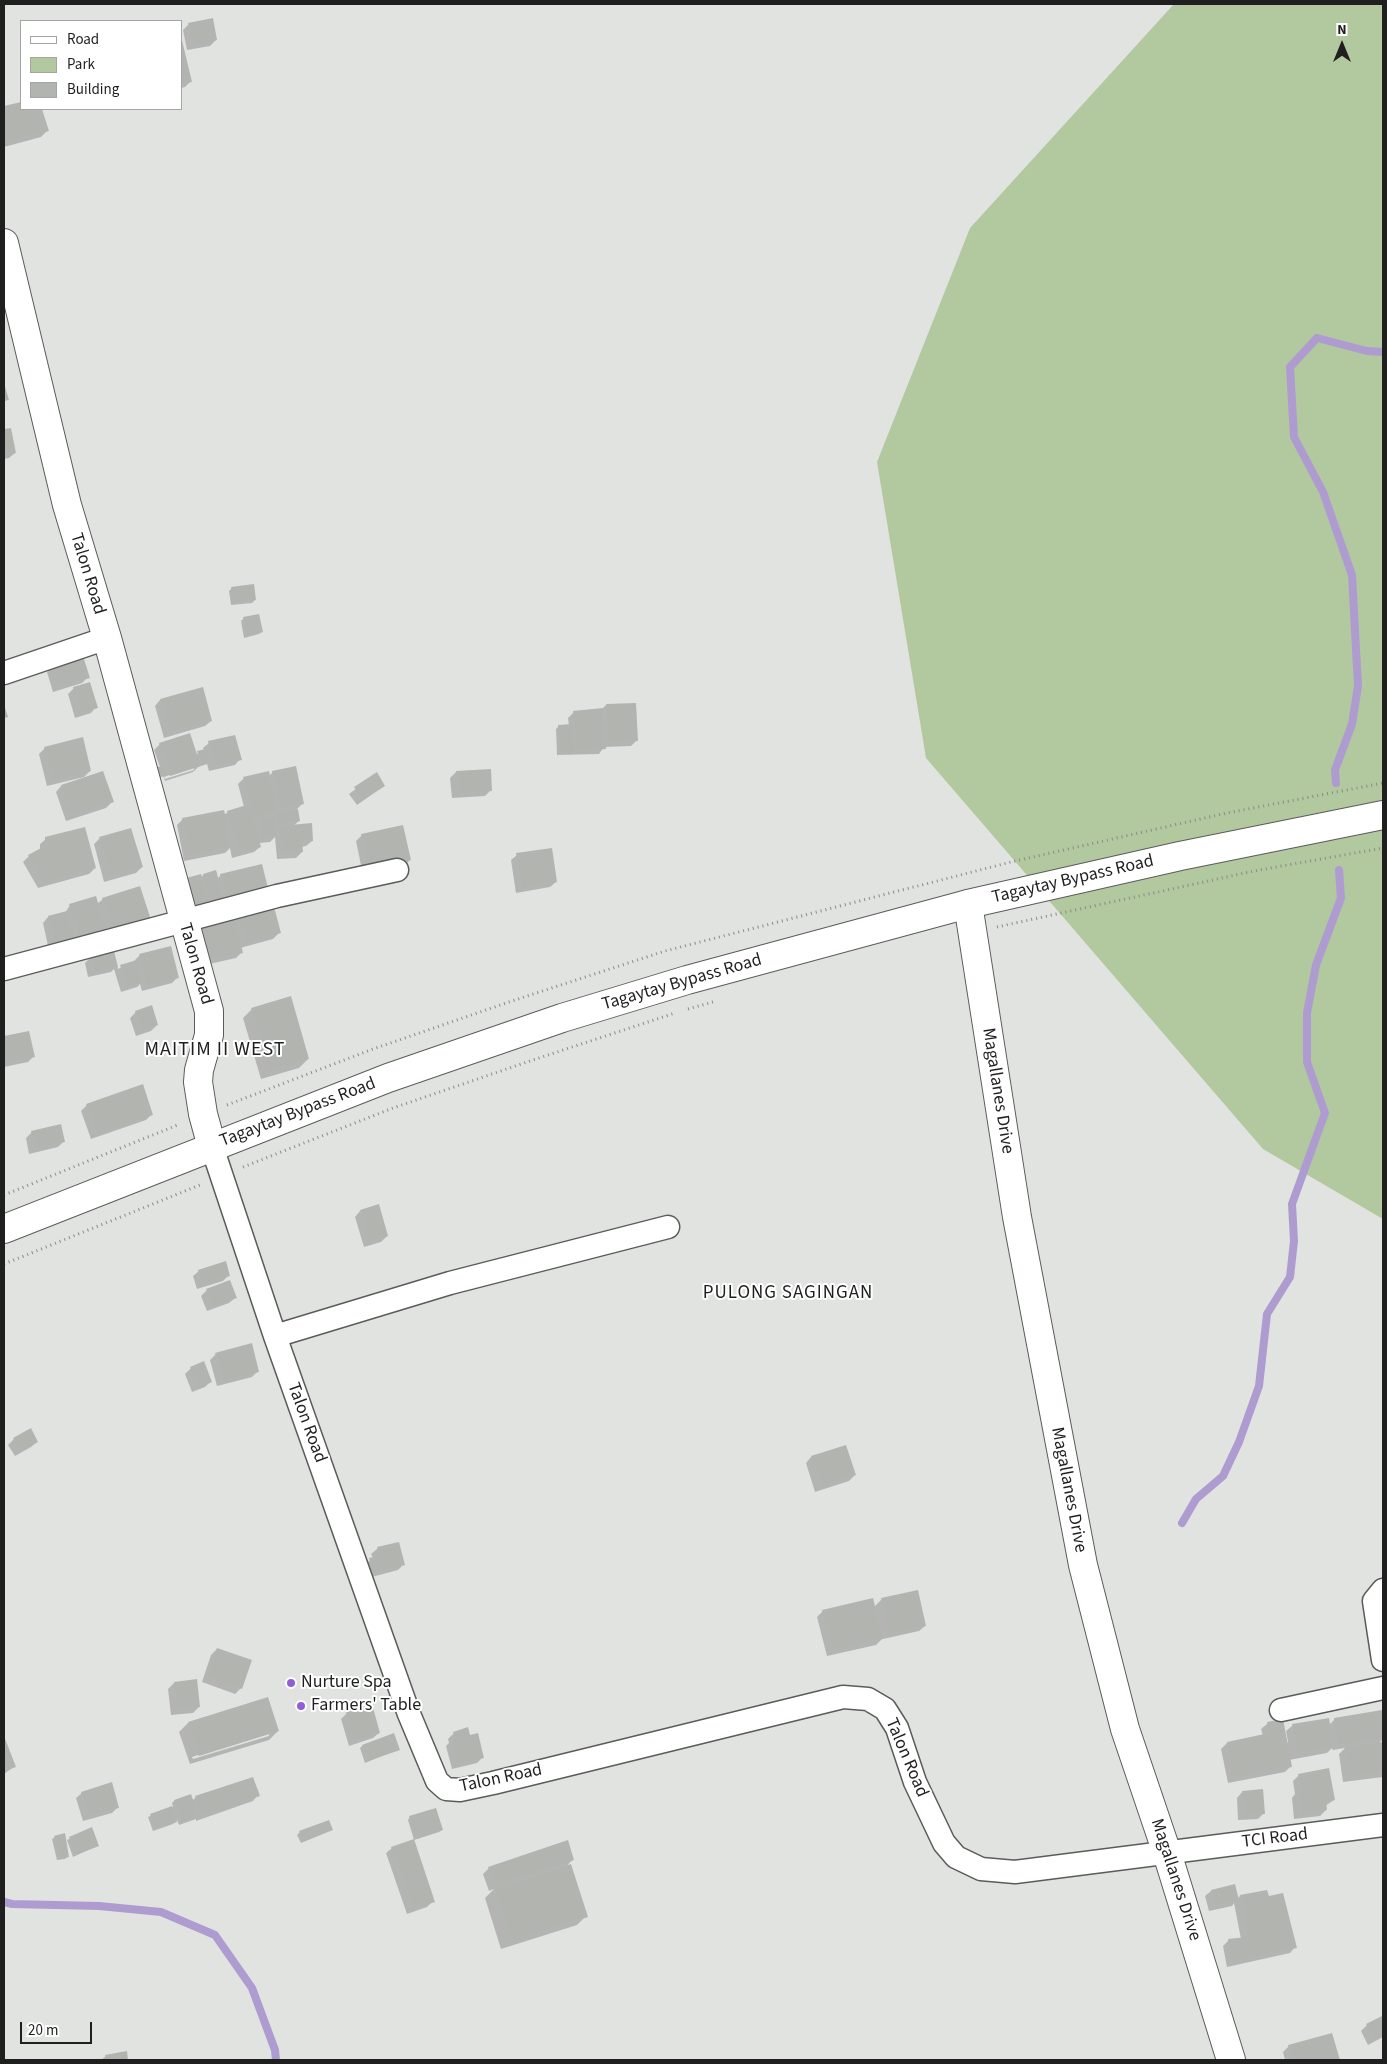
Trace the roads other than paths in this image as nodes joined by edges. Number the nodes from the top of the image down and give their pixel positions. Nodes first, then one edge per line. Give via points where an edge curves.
1 (4, 243) edge
2 (106, 638) junction
3 (4, 673) edge
4 (1383, 814) edge
5 (396, 870) dead end
6 (968, 904) junction
7 (183, 922) junction
8 (4, 969) edge
9 (212, 1147) junction
10 (668, 1226) dead end
11 (4, 1229) edge
12 (276, 1336) junction
13 (1383, 1590) edge
14 (1383, 1660) edge
15 (1383, 1688) edge
16 (1282, 1710) dead end
17 (1383, 1825) edge
18 (1167, 1853) junction
19 (1231, 2060) edge

1 - 2 street, Talon Road via 67,505
2 - 3 street
2 - 7 street, Talon Road
4 - 6 street, Tagaytay Bypass Road
5 - 7 street via 277,896
6 - 9 street, Tagaytay Bypass Road via 686,980 562,1018 388,1078
6 - 18 street, Magallanes Drive via 1017,1216 1083,1565 1126,1729
7 - 8 street
7 - 9 street, Talon Road via 209,1010 209,1035 198,1082
9 - 11 street, Tagaytay Bypass Road
9 - 12 street, Talon Road
10 - 12 street via 450,1283
12 - 18 street, Talon Road via 409,1714 436,1781 446,1789 460,1790 492,1783 843,1697 860,1698 885,1709 897,1728 915,1782 944,1843 956,1857 981,1870 1015,1872
13 - 14 street via 1374,1601
15 - 16 street
17 - 18 street, TCI Road
18 - 19 street, Magallanes Drive

